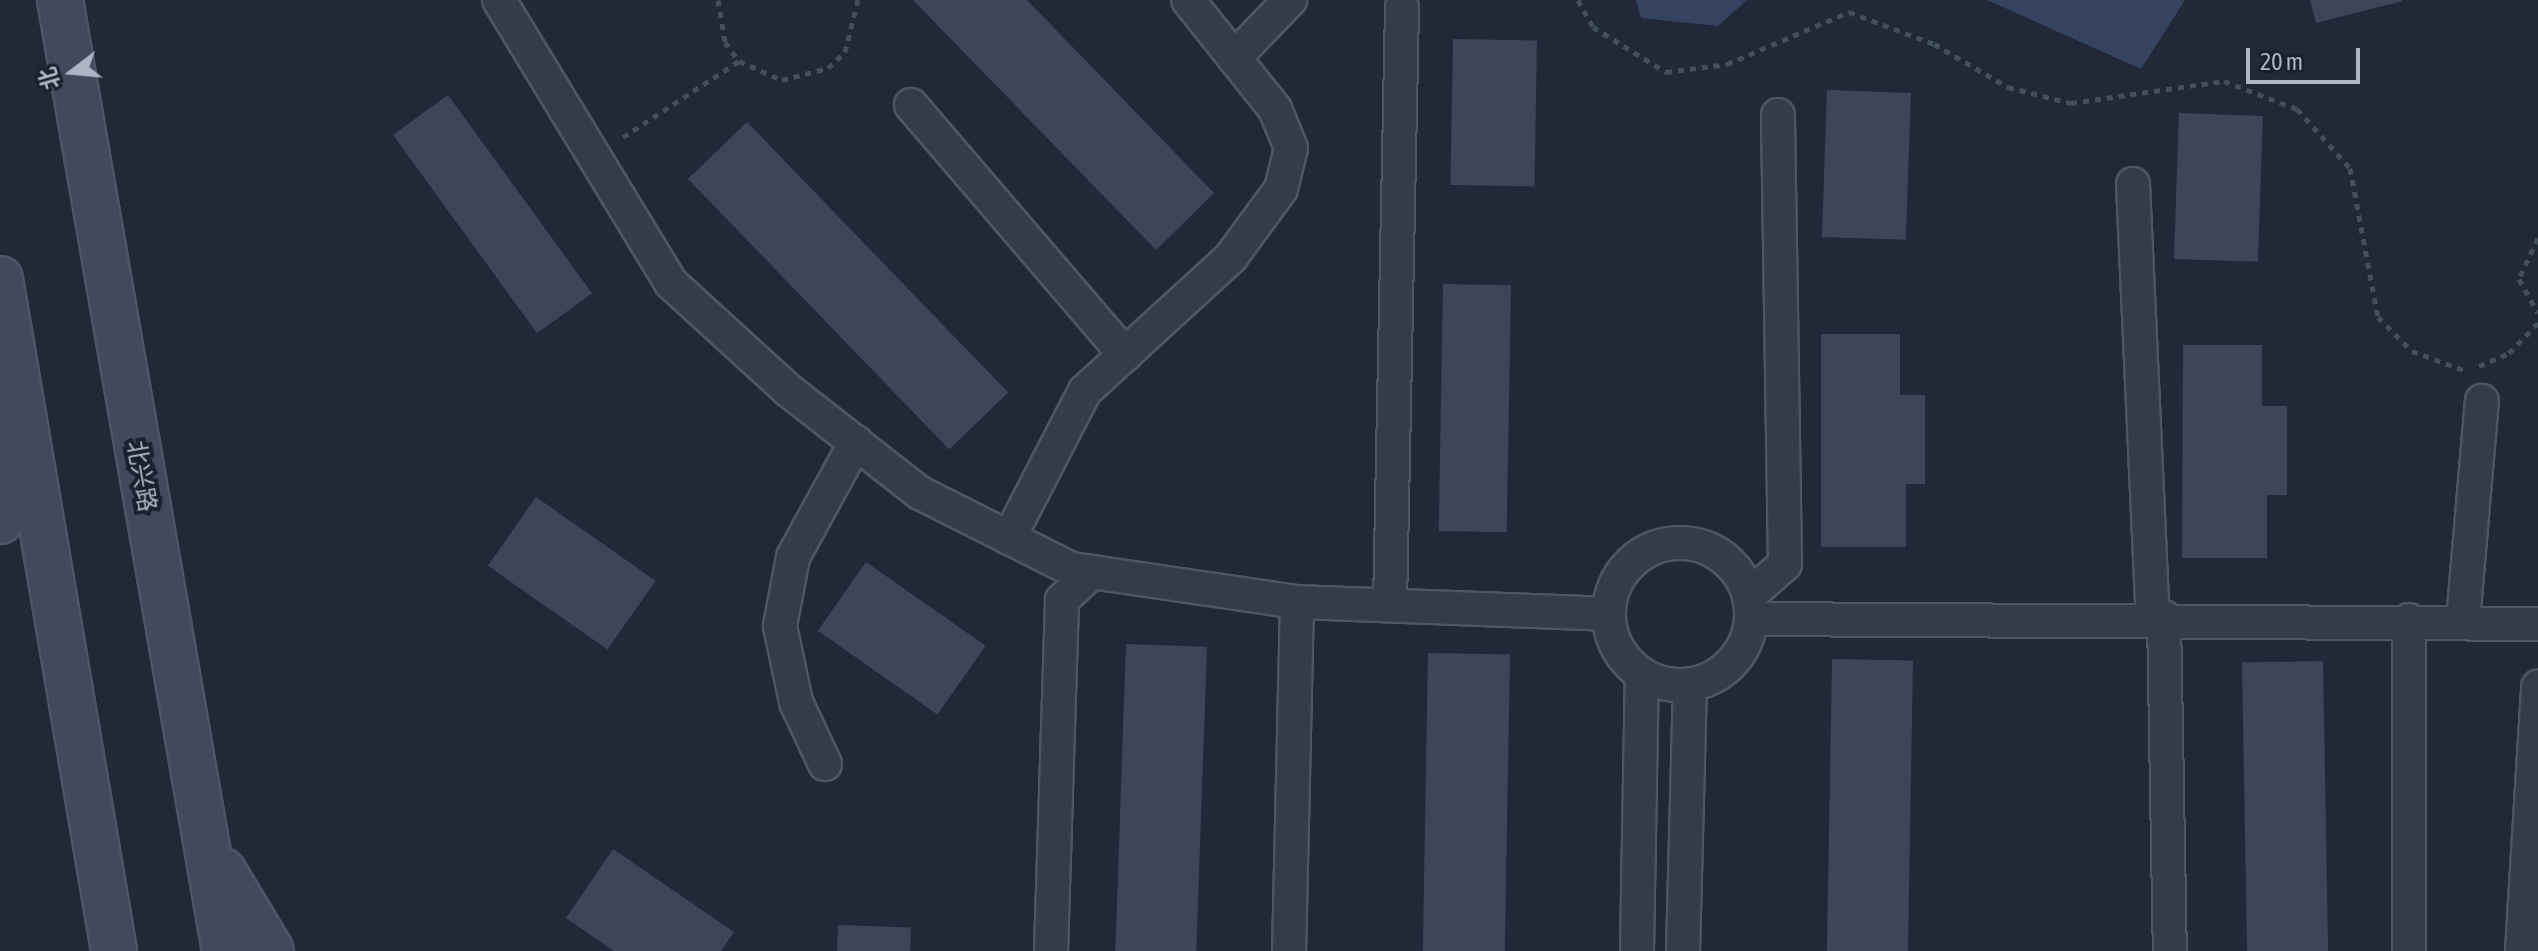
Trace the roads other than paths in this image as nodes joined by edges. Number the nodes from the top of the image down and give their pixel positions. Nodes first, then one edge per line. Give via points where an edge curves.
1 (60, 0) edge
2 (499, 0) edge
3 (1188, 0) edge
4 (1290, 0) edge
5 (1402, 7) dead end
6 (1234, 58) junction
7 (911, 105) dead end
8 (1778, 115) dead end
9 (2133, 184) dead end
10 (0, 279) edge
11 (1125, 355) junction
12 (0, 372) edge
13 (2482, 401) dead end
14 (856, 442) junction
15 (0, 521) edge
16 (1009, 538) junction
17 (1092, 572) junction
18 (1297, 602) junction
19 (1390, 605) junction
20 (1750, 608) junction
21 (1609, 614) junction
22 (2158, 617) junction
23 (2409, 620) junction
24 (2463, 621) junction
25 (2538, 624) edge
26 (1642, 675) junction
27 (1690, 686) junction
28 (2538, 686) edge
29 (825, 764) dead end
30 (206, 841) junction
31 (114, 951) edge
32 (225, 951) edge
33 (271, 951) edge
34 (1051, 951) edge
35 (1289, 951) edge
36 (1637, 951) edge
37 (1683, 951) edge
38 (2170, 951) edge
39 (2409, 951) edge
40 (2522, 951) edge

1 - 30 main road, 北兴路
2 - 14 street via 671,283
3 - 6 street
4 - 6 street
5 - 19 street
6 - 11 street via 1275,109 1291,148 1281,189 1231,257
7 - 11 street
8 - 20 street via 1785,564
9 - 22 street
10 - 31 main road
11 - 16 street via 1085,391
12 - 15 main road
13 - 24 street
14 - 16 street via 920,493
14 - 29 street via 793,557 780,626 796,702
16 - 17 street
17 - 18 street
17 - 34 street via 1062,600
18 - 19 street
18 - 35 street
19 - 21 street
20 - 21 street via 1725,559 1682,543 1640,556 1618,582
20 - 22 street
20 - 27 street via 1733,663
21 - 26 street via 1624,658
22 - 23 street
22 - 38 street
23 - 24 street
23 - 39 street
24 - 25 street
26 - 27 street
26 - 36 street
27 - 37 street
28 - 40 street
30 - 32 main road, 北兴路
30 - 33 main road

